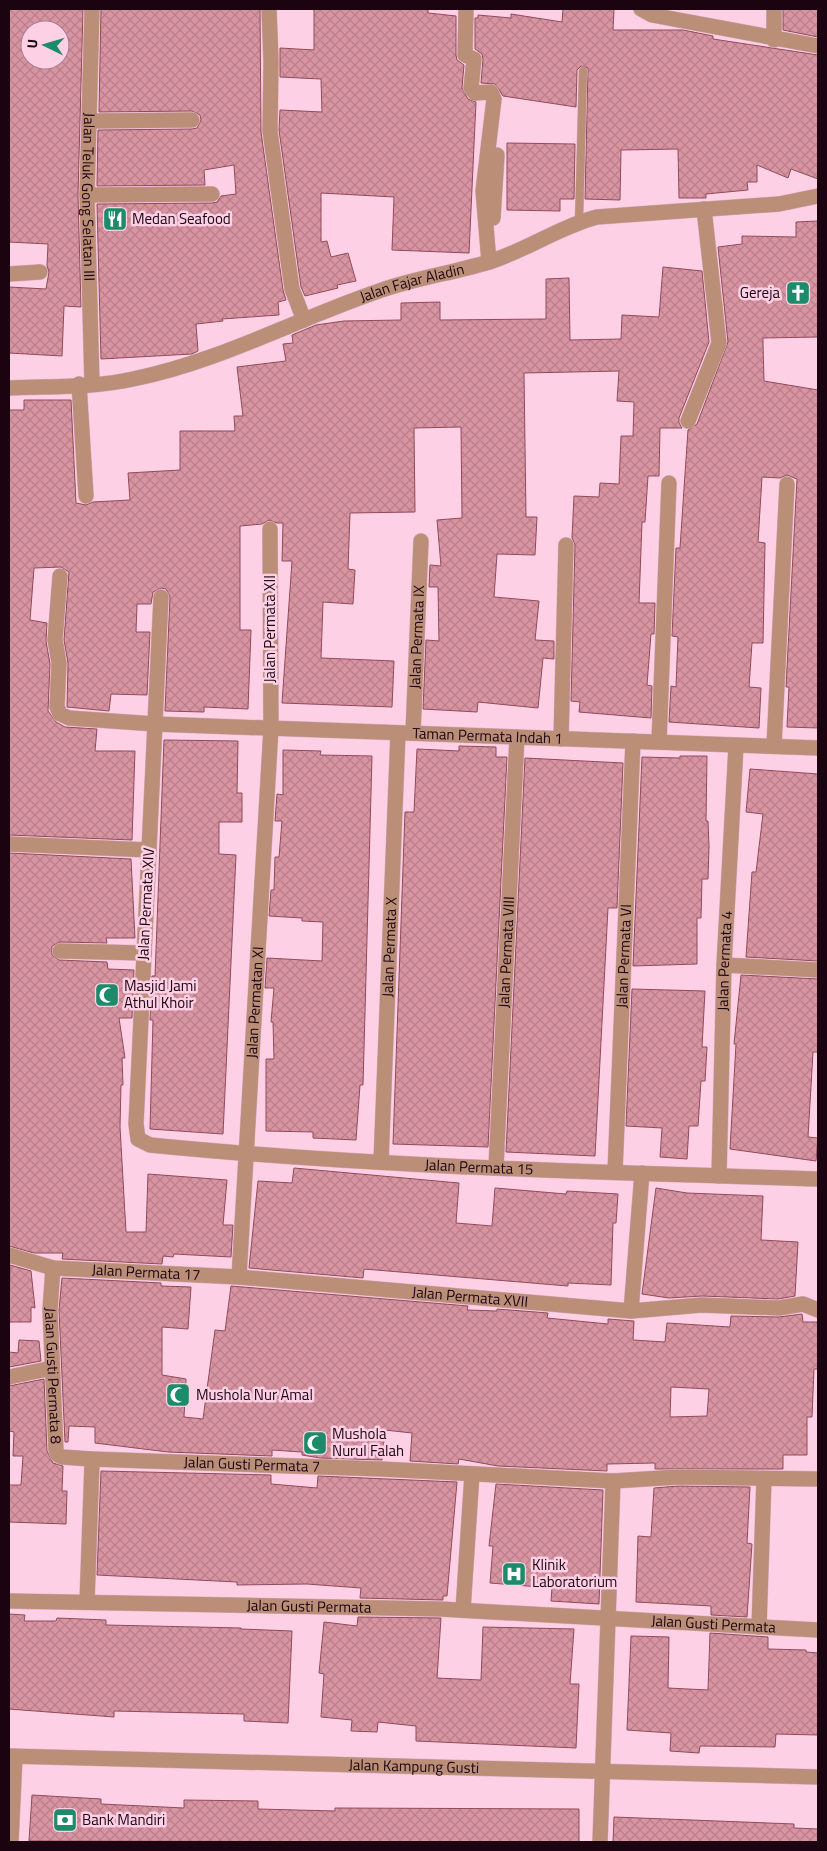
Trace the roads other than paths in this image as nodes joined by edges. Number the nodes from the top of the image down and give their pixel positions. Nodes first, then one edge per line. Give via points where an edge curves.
1 (92, 9) edge
2 (269, 9) edge
3 (466, 9) edge
4 (642, 9) edge
5 (774, 9) edge
6 (774, 40) junction
7 (818, 46) edge
8 (583, 71) dead end
9 (192, 120) dead end
10 (90, 121) junction
11 (497, 155) dead end
12 (212, 194) dead end
13 (87, 195) junction
14 (818, 196) edge
15 (704, 209) junction
16 (579, 221) junction
17 (492, 261) junction
18 (40, 272) dead end
19 (9, 274) edge
20 (304, 320) junction
21 (86, 384) junction
22 (9, 388) edge
23 (688, 421) dead end
24 (669, 483) dead end
25 (787, 484) dead end
26 (86, 496) dead end
27 (270, 529) dead end
28 (421, 541) dead end
29 (566, 545) dead end
30 (60, 576) dead end
31 (161, 597) dead end
32 (155, 724) junction
33 (270, 728) junction
34 (405, 733) junction
35 (517, 737) junction
36 (561, 738) junction
37 (633, 741) junction
38 (659, 742) junction
39 (736, 746) junction
40 (774, 746) junction
41 (818, 748) edge
42 (9, 844) edge
43 (149, 850) junction
44 (60, 951) dead end
45 (144, 954) junction
46 (724, 965) junction
47 (818, 970) edge
48 (142, 1142) joint
49 (247, 1155) junction
50 (381, 1162) junction
51 (496, 1167) junction
52 (615, 1172) junction
53 (642, 1173) junction
54 (719, 1176) junction
55 (818, 1179) edge
56 (9, 1255) edge
57 (53, 1268) junction
58 (239, 1277) junction
59 (818, 1310) edge
60 (631, 1311) junction
61 (52, 1368) junction
62 (9, 1377) edge
63 (91, 1459) junction
64 (472, 1474) junction
65 (764, 1479) junction
66 (818, 1479) edge
67 (613, 1486) junction
68 (9, 1601) edge
69 (86, 1602) junction
70 (464, 1610) junction
71 (610, 1617) junction
72 (759, 1627) junction
73 (818, 1630) edge
74 (12, 1756) edge
75 (604, 1772) junction
76 (818, 1777) edge
77 (11, 1842) edge
78 (600, 1842) edge

1 - 10 street, Jalan Teluk Gong Selatan III
2 - 20 street via 270,131 292,289
3 - 17 street via 465,55 474,59 471,88 476,92 491,92 494,99 483,191
4 - 6 street via 652,15
5 - 6 street
6 - 7 street
8 - 16 lane
9 - 10 street
10 - 13 street, Jalan Teluk Gong Selatan III
11 - 17 street
12 - 13 street
13 - 21 street, Jalan Teluk Gong Selatan III
14 - 15 street, Jalan Fajar Aladin via 779,204
15 - 16 street, Jalan Fajar Aladin via 597,216
15 - 23 street via 719,343
16 - 17 street, Jalan Fajar Aladin
17 - 20 street, Jalan Fajar Aladin via 387,288
18 - 19 street
20 - 21 street, Jalan Fajar Aladin via 149,376
21 - 22 street, Jalan Fajar Aladin
21 - 26 street, Jalan Teluk Gong Selatan III
24 - 38 street
25 - 40 street
27 - 33 street, Jalan Permata XII
28 - 34 street, Jalan Permata IX
29 - 36 street
30 - 32 street, Taman Permata Indah 1 via 55,640 59,663 57,707 60,714 69,718
31 - 32 street, Jalan Permata XIV
32 - 33 street, Taman Permata Indah 1
32 - 43 street, Jalan Permata XIV
33 - 34 street, Taman Permata Indah 1
33 - 49 street, Jalan Permatan XI
34 - 35 street, Taman Permata Indah 1
34 - 50 street, Jalan Permata X
35 - 36 street, Taman Permata Indah 1
35 - 51 street, Jalan Permata VIII
36 - 37 street, Taman Permata Indah 1
37 - 38 street, Taman Permata Indah 1
37 - 52 street, Jalan Permata VI
38 - 39 street, Taman Permata Indah 1
39 - 40 street, Taman Permata Indah 1
39 - 46 street, Jalan Permata 4
40 - 41 street, Taman Permata Indah 1
42 - 43 street
43 - 45 street, Jalan Permata XIV
44 - 45 street
45 - 48 street, Jalan Permata XIV via 136,1124 138,1139
46 - 47 street
46 - 54 street, Jalan Permata 4
48 - 49 street, Jalan Permata 15
49 - 50 street, Jalan Permata 15
49 - 58 street, Jalan Permatan XI
50 - 51 street, Jalan Permata 15
51 - 52 street, Jalan Permata 15
52 - 53 street, Jalan Permata 15
53 - 54 street, Jalan Permata 15
53 - 60 street
54 - 55 street, Jalan Permata 15
56 - 57 street, Jalan Permata 17
57 - 58 street, Jalan Permata 17
57 - 61 street, Jalan Gusti Permata 8 via 50,1310
58 - 60 street, Jalan Permata XVII
59 - 60 street, Jalan Permata XVII via 803,1304 779,1308 702,1305
61 - 62 street
61 - 63 street, Jalan Gusti Permata 8 via 58,1455
63 - 64 street, Jalan Gusti Permata 7
63 - 69 street
64 - 67 street, Jalan Gusti Permata 7
64 - 70 street
65 - 66 street, Jalan Gusti Permata 7
65 - 67 street, Jalan Gusti Permata 7 via 678,1476
65 - 72 street
67 - 71 street
68 - 69 street, Jalan Gusti Permata
69 - 70 street, Jalan Gusti Permata
70 - 71 street, Jalan Gusti Permata
71 - 72 street, Jalan Gusti Permata
71 - 75 street
72 - 73 street, Jalan Gusti Permata
74 - 75 street, Jalan Kampung Gusti
74 - 77 street
75 - 76 street, Jalan Kampung Gusti
75 - 78 street

